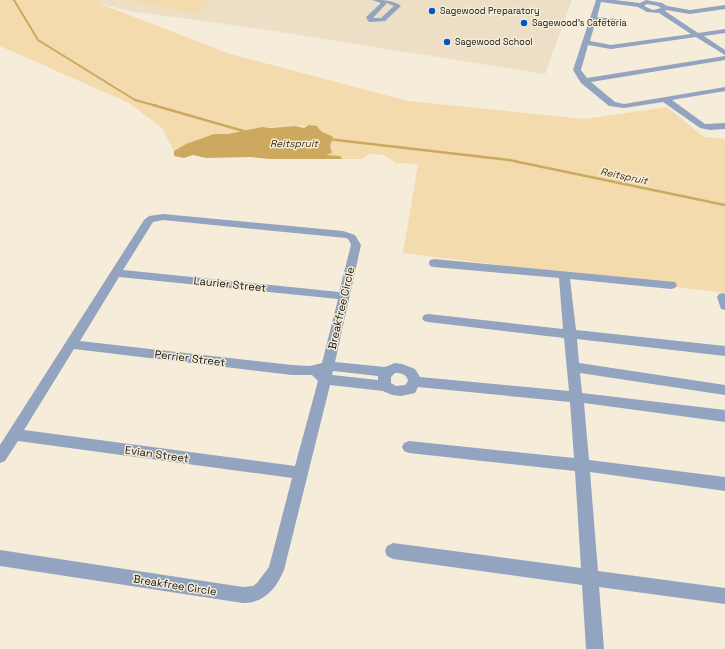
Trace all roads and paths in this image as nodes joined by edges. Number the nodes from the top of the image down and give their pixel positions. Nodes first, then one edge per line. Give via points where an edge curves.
1 (375, 0) edge
2 (599, 0) edge
3 (385, 2) dead end
4 (657, 2) edge
5 (709, 3) dead end
6 (641, 5) junction
7 (722, 7) edge
8 (663, 10) junction
9 (593, 18) junction
10 (623, 22) dead end
11 (725, 31) edge
12 (697, 36) junction
13 (587, 43) junction
14 (725, 53) edge
15 (725, 58) edge
16 (584, 81) junction
17 (725, 89) edge
18 (666, 100) junction
19 (725, 126) edge
20 (434, 263) dead end
21 (116, 273) junction
22 (564, 275) junction
23 (671, 285) dead end
24 (343, 296) junction
25 (428, 318) dead end
26 (571, 333) junction
27 (70, 344) junction
28 (725, 351) edge
29 (574, 367) junction
30 (327, 372) junction
31 (387, 372) junction
32 (415, 382) junction
33 (386, 386) junction
34 (725, 390) edge
35 (576, 397) junction
36 (725, 416) edge
37 (15, 435) junction
38 (409, 447) dead end
39 (0, 457) edge
40 (582, 465) junction
41 (300, 473) junction
42 (725, 484) edge
43 (393, 551) dead end
44 (0, 558) edge
45 (590, 577) junction
46 (725, 596) edge
47 (595, 649) edge

1 - 3 street
2 - 6 street
2 - 9 street
4 - 6 street via 646,2
4 - 8 street via 663,5
5 - 7 street
6 - 8 street via 648,10
7 - 8 street via 690,12
8 - 12 street
9 - 10 street
9 - 13 street
11 - 12 street
12 - 13 street via 614,47
12 - 14 street
13 - 16 street via 577,70
15 - 16 street
16 - 18 street via 618,106
17 - 18 street
18 - 19 street via 703,126
20 - 22 street
21 - 24 street, Laurier Street
21 - 24 street, Breakfree Circle via 146,222 152,218 343,234 352,236 356,245
21 - 27 street, Breakfree Circle
22 - 23 street
22 - 26 street
24 - 30 street, Breakfree Circle
25 - 26 street
26 - 28 street
26 - 29 street
27 - 30 street, Perrier Street
27 - 37 street, Breakfree Circle
29 - 34 street
29 - 35 street
30 - 31 street, Perrier Street
30 - 33 street, Perrier Street
30 - 41 street, Breakfree Circle
31 - 32 street via 395,368 405,369 412,374
31 - 33 street via 384,378
32 - 33 street via 405,392 394,391
32 - 35 street
35 - 36 street
35 - 40 street
37 - 39 street, Breakfree Circle
37 - 41 street, Evian Street
38 - 40 street
40 - 42 street
40 - 45 street
41 - 44 street, Breakfree Circle via 276,570 268,583 253,595
43 - 45 street
45 - 46 street
45 - 47 street

